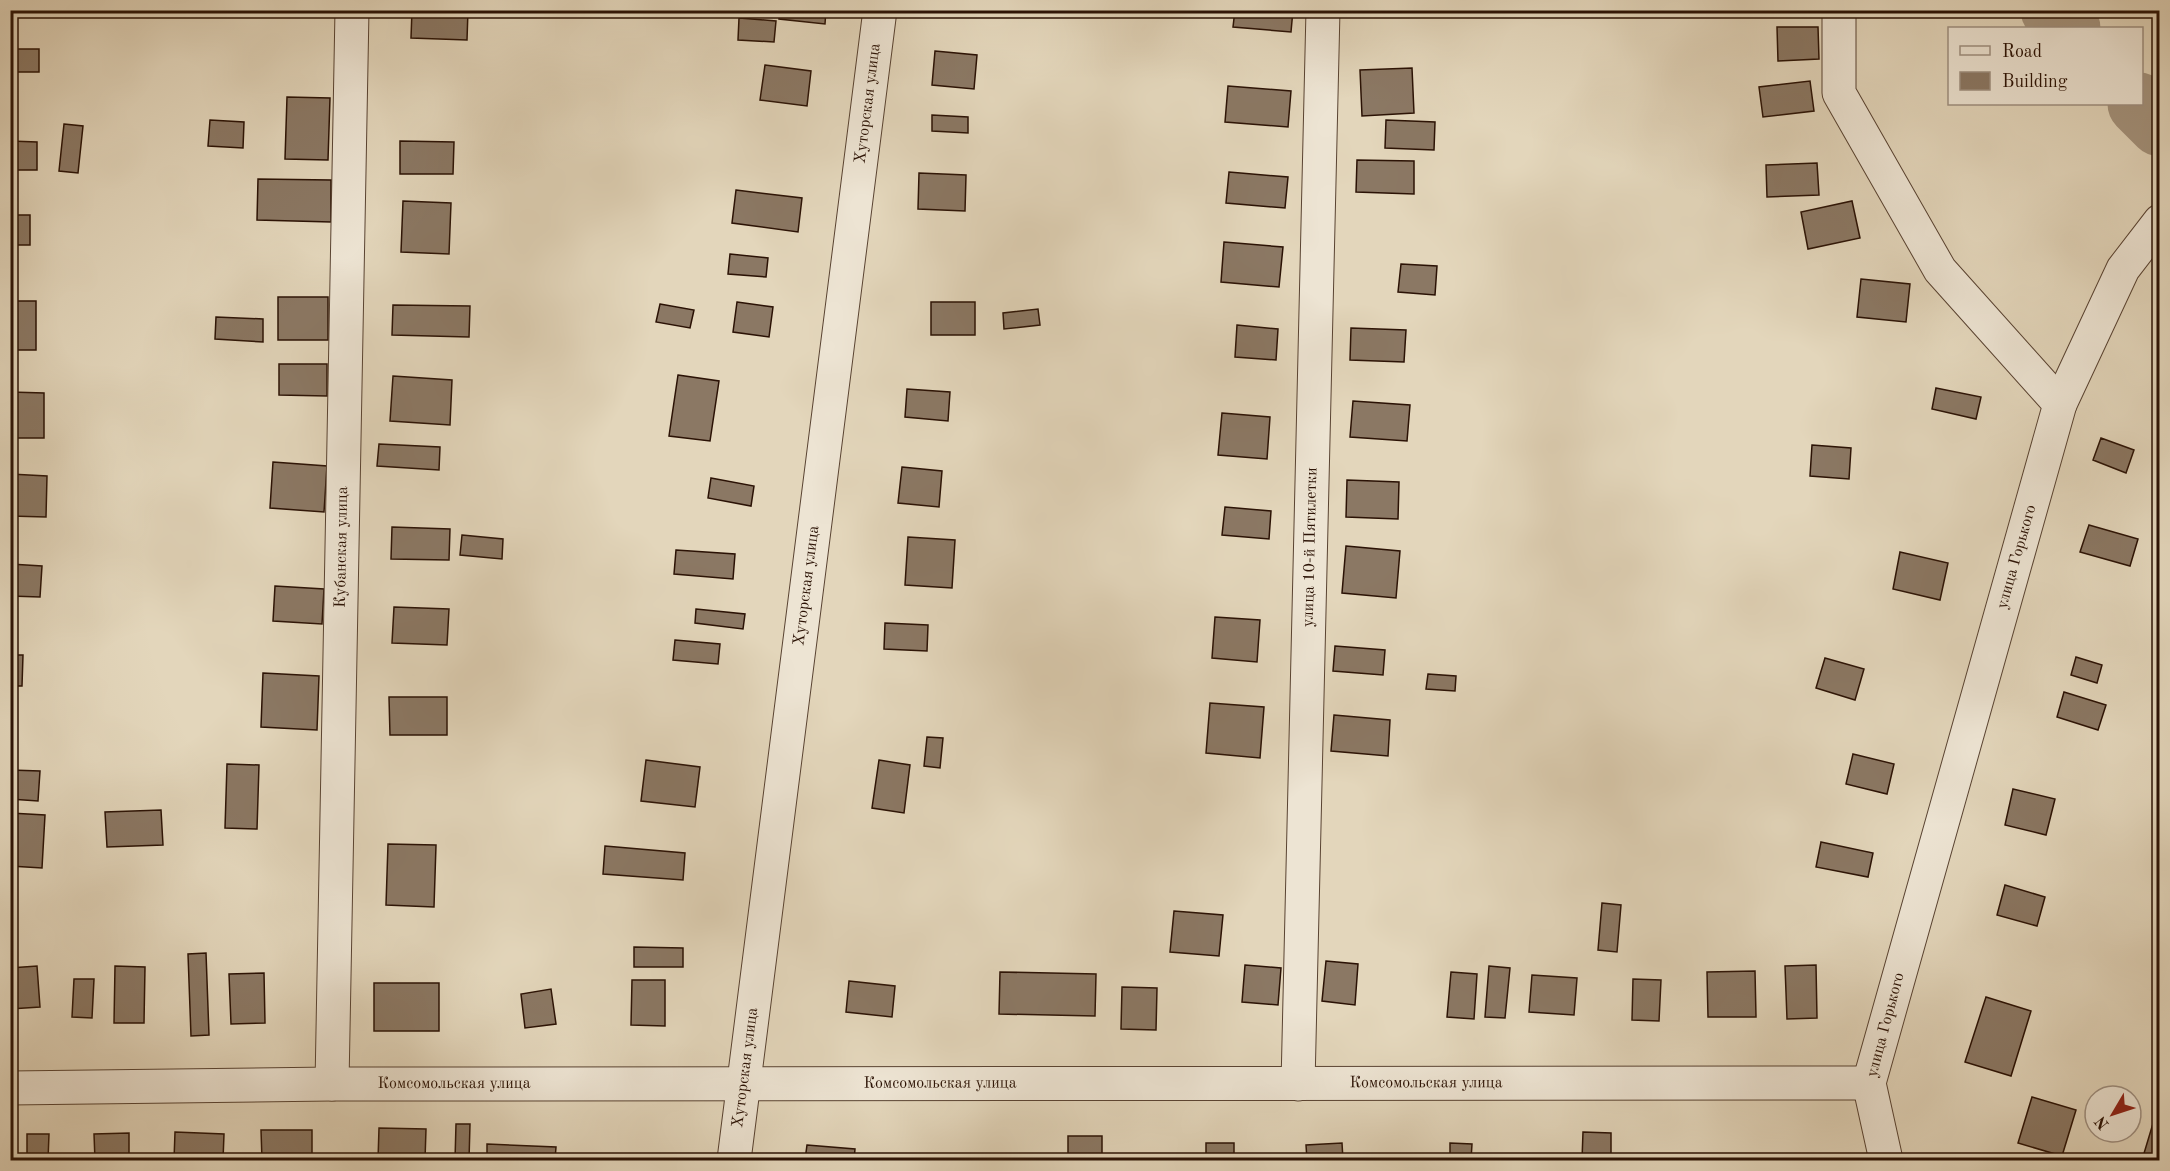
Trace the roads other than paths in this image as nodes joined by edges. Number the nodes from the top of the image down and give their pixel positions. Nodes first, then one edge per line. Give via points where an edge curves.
1 (352, 10) edge
2 (880, 10) edge
3 (1323, 10) edge
4 (1839, 10) edge
5 (2160, 221) edge
6 (2060, 404) junction
7 (1869, 1083) junction
8 (332, 1084) junction
9 (1298, 1084) junction
10 (745, 1085) junction
11 (10, 1088) edge
12 (734, 1161) edge
13 (1886, 1161) edge

1 - 8 street, Кубанская улица
2 - 10 street, Хуторская улица
3 - 9 street, улица 10-й Пятилетки
4 - 6 street via 1839,93 1940,270
5 - 6 street, улица Горького via 2123,269
6 - 7 street, улица Горького
7 - 9 street, Комсомольская улица
7 - 13 street, улица Горького
8 - 10 street, Комсомольская улица
8 - 11 street, Комсомольская улица
9 - 10 street, Комсомольская улица
10 - 12 street, Хуторская улица

